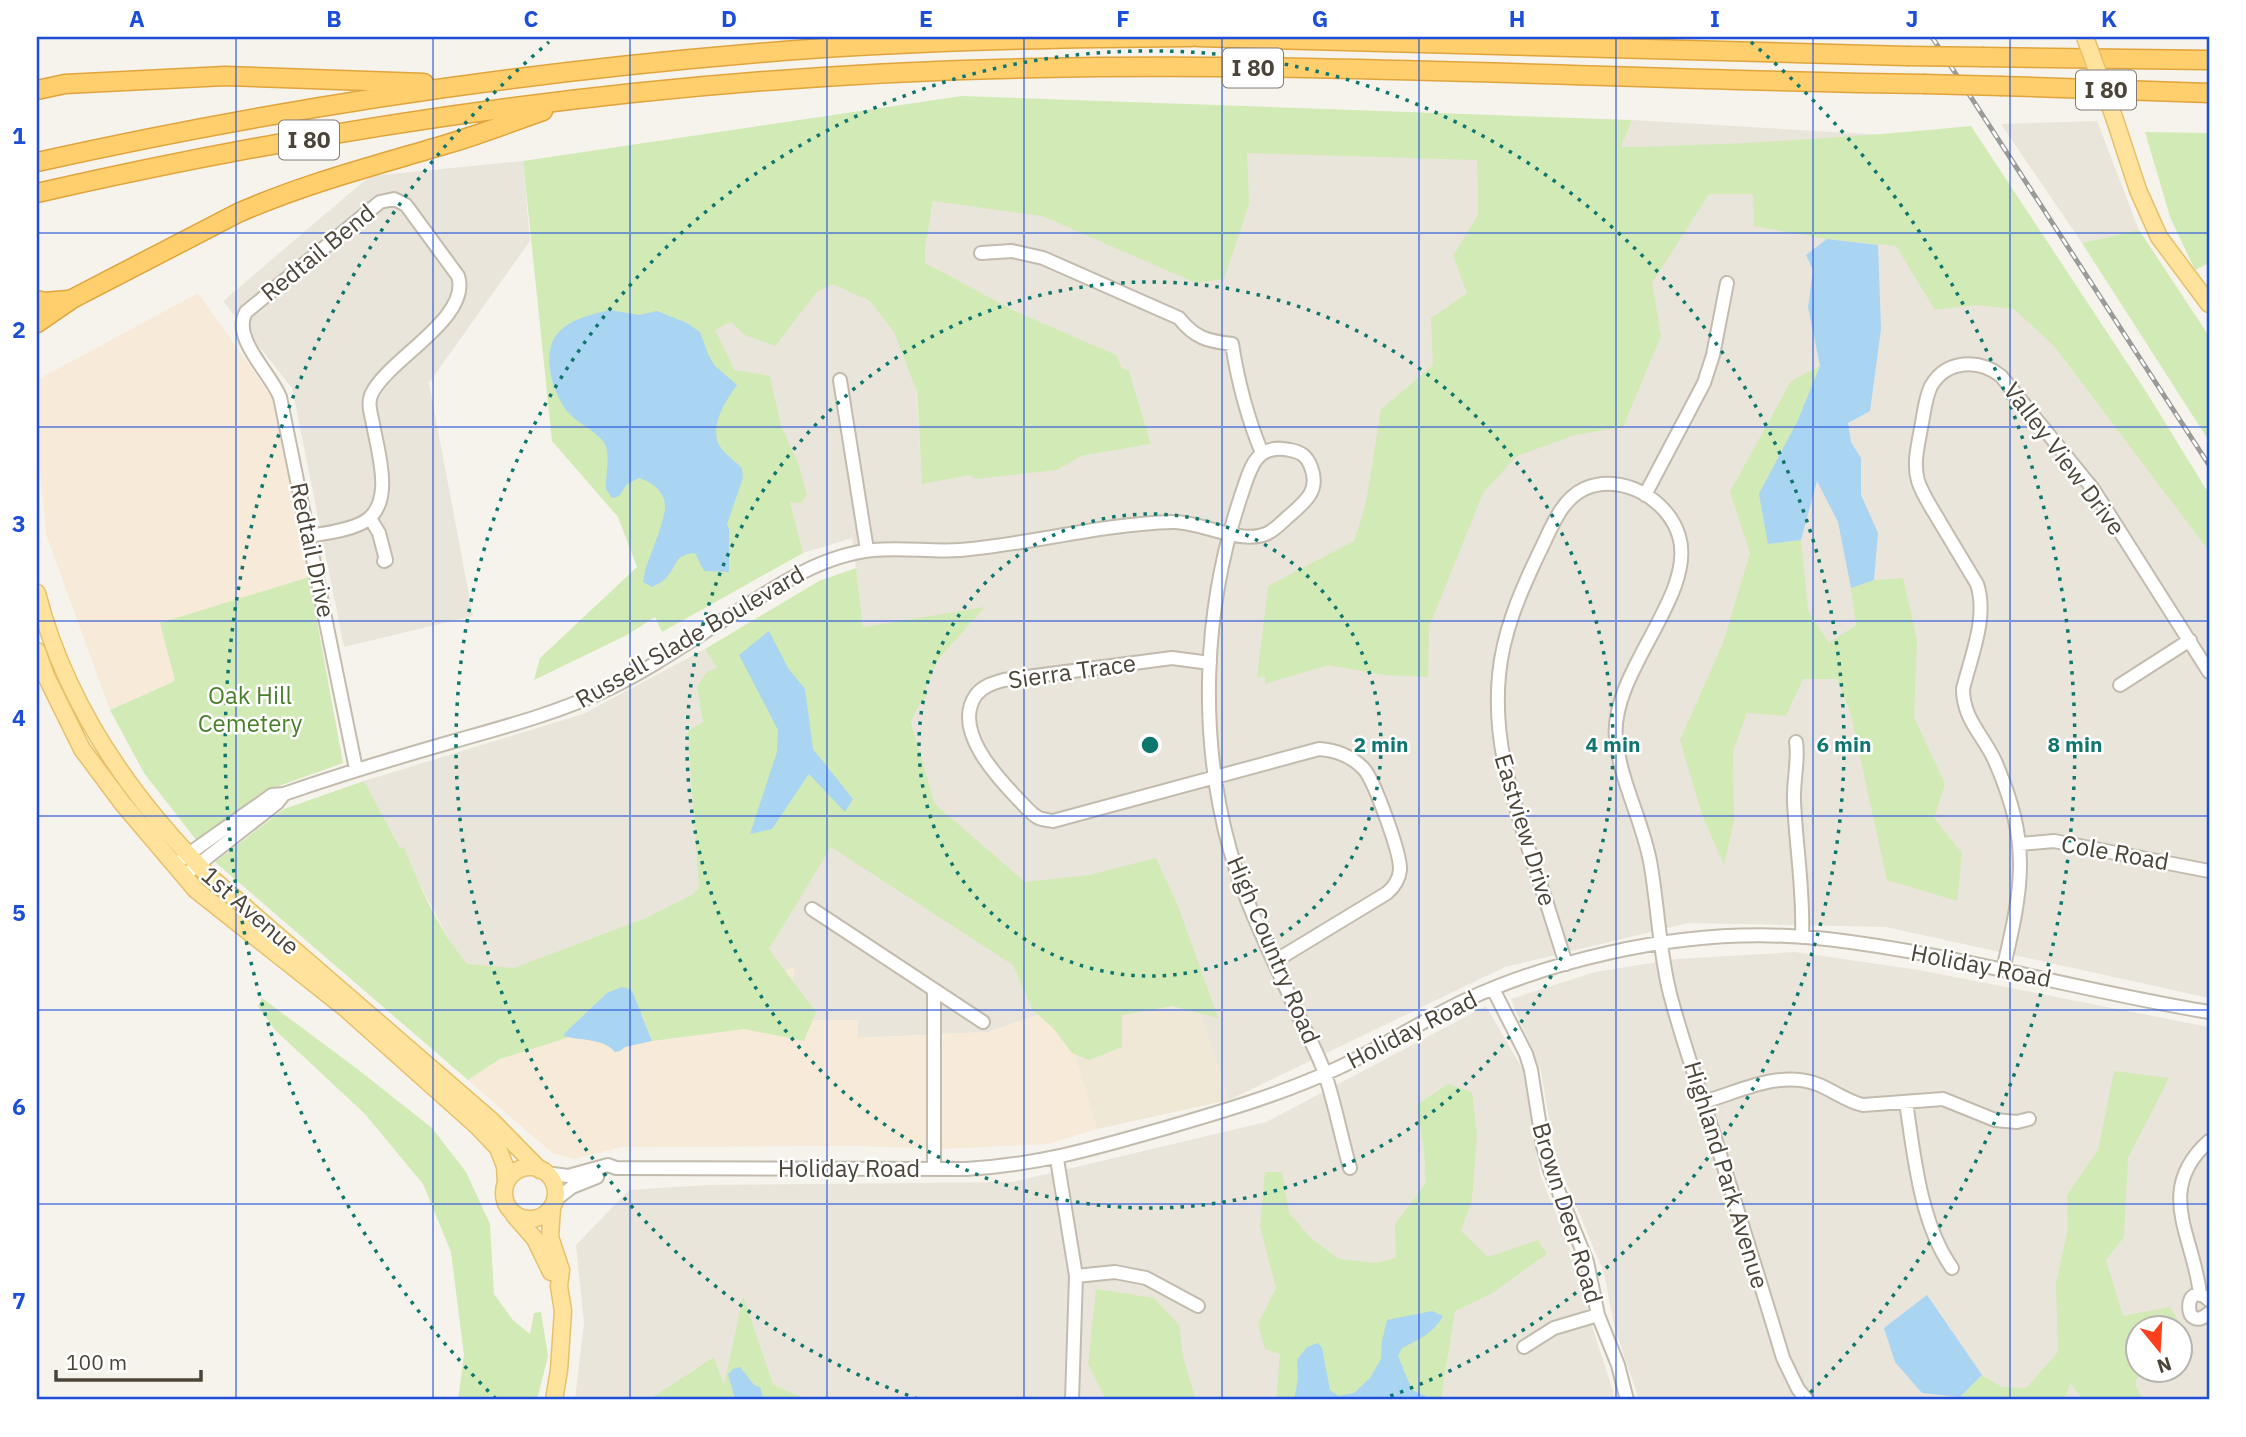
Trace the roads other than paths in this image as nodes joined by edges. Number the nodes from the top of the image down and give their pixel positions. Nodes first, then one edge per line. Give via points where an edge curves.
1 (1191, 37) edge
2 (1198, 37) edge
3 (2085, 37) edge
4 (2209, 60) edge
5 (37, 79) edge
6 (65, 84) junction
7 (462, 84) junction
8 (37, 90) edge
9 (2209, 93) edge
10 (583, 98) junction
11 (37, 163) edge
12 (37, 193) edge
13 (981, 253) dead end
14 (1727, 282) dead end
15 (72, 299) junction
16 (37, 300) edge
17 (2209, 304) edge
18 (37, 323) edge
19 (245, 340) joint
20 (840, 380) dead end
21 (1262, 453) junction
22 (1645, 495) junction
23 (370, 518) junction
24 (1228, 533) junction
25 (309, 536) junction
26 (867, 550) junction
27 (384, 561) dead end
28 (37, 593) edge
29 (2190, 640) junction
30 (37, 651) edge
31 (1210, 663) junction
32 (2209, 673) edge
33 (2120, 685) dead end
34 (1796, 742) dead end
35 (356, 769) junction
36 (1215, 776) junction
37 (2020, 844) junction
38 (186, 864) junction
39 (2209, 871) edge
40 (812, 909) dead end
41 (1802, 937) junction
42 (1662, 943) junction
43 (1275, 961) junction
44 (1566, 964) junction
45 (2003, 970) junction
46 (1493, 989) junction
47 (934, 990) junction
48 (2209, 1012) edge
49 (983, 1023) dead end
50 (1325, 1074) junction
51 (1703, 1102) junction
52 (1906, 1102) junction
53 (2029, 1119) dead end
54 (2209, 1141) edge
55 (1057, 1159) junction
56 (616, 1168) junction
57 (1350, 1168) dead end
58 (934, 1169) junction
59 (542, 1171) junction
60 (506, 1183) junction
61 (553, 1204) junction
62 (511, 1211) junction
63 (1951, 1268) dead end
64 (1076, 1276) junction
65 (559, 1286) junction
66 (2205, 1298) edge
67 (1198, 1306) dead end
68 (1598, 1315) junction
69 (2209, 1315) edge
70 (1524, 1347) dead end
71 (554, 1400) edge
72 (1072, 1400) edge
73 (1627, 1400) edge
74 (1807, 1400) edge

1 - 7 highway, I 80 via 1033,38 754,53
2 - 4 highway, I 80, bridge
3 - 17 main road, bridge via 2159,237
5 - 6 highway
6 - 7 highway via 225,76
6 - 8 highway
7 - 11 highway, I 80 via 220,125
9 - 10 highway, I 80, bridge via 1201,66 1048,67 756,82
10 - 12 highway, I 80 via 225,154
10 - 15 highway via 266,201
13 - 21 street via 1012,251 1044,258 1180,318 1189,330 1209,341 1231,344 1238,383
14 - 22 street via 1704,383
15 - 16 highway
15 - 18 highway
19 - 23 street, Redtail Bend via 241,327 246,312 387,199 406,205 458,276 460,290 447,314 392,368 370,399 382,481
19 - 25 street, Redtail Drive via 280,397
20 - 26 street
21 - 24 street, High Country Road via 1250,467
21 - 24 street, Russell Slade Boulevard via 1279,447 1300,452 1310,463 1315,483 1311,498 1269,533 1254,537
22 - 42 street, Highland Park Avenue via 1675,525 1681,562 1676,583 1624,692 1616,728 1650,859
22 - 44 street, Eastview Drive via 1623,485 1604,484 1583,489 1565,504 1513,611 1500,662 1499,745
23 - 25 street via 350,528
23 - 27 street via 382,540
24 - 26 street, Russell Slade Boulevard via 1181,522 957,550
24 - 31 street, High Country Road via 1213,615
25 - 35 street, Redtail Drive
26 - 35 street, Russell Slade Boulevard via 801,573 654,663 560,710
28 - 38 main road, 1st Avenue via 90,725
29 - 32 street, Valley View Drive
29 - 33 street
29 - 37 street, Valley View Drive via 2093,489 2001,376 1973,364 1950,368 1938,377 1927,395 1916,470 1924,495 1981,595 1963,699 2011,801
30 - 38 main road, 1st Avenue via 82,749 123,804
31 - 36 street, High Country Road
31 - 36 street, Sierra Trace via 1172,658 1004,680 987,685 976,695 970,721 981,755 1034,816 1047,820
34 - 41 street via 1794,802 1804,901
35 - 38 street, Russell Slade Boulevard via 284,794
36 - 43 street, High Country Road via 1231,851
36 - 43 street, Sierra Trace via 1319,750 1343,754 1374,784 1400,863 1395,886 1387,893
37 - 39 street, Cole Road via 2054,841
37 - 45 street, Valley View Drive via 2019,896
38 - 59 main road, 1st Avenue via 492,1121
38 - 60 main road, 1st Avenue via 205,897 345,1008 492,1140 503,1157
40 - 47 street
41 - 42 street, Holiday Road via 1733,936
41 - 45 street, Holiday Road via 1892,948
42 - 44 street, Holiday Road
42 - 51 street, Highland Park Avenue via 1669,991
43 - 50 street, High Country Road
44 - 46 street, Holiday Road
45 - 48 street, Holiday Road
46 - 50 street, Holiday Road
46 - 68 street, Brown Deer Road via 1531,1070 1543,1146 1587,1262
47 - 49 street
47 - 58 street
50 - 55 street, Holiday Road via 1233,1108
50 - 57 street, High Country Road
51 - 52 street via 1783,1079 1809,1081 1863,1105
51 - 74 street, Highland Park Avenue via 1783,1357
52 - 53 street via 1943,1099 1995,1120
52 - 63 street via 1923,1195 1939,1250
54 - 66 street via 2188,1169 2180,1199 2182,1226
55 - 58 street, Holiday Road
55 - 64 street
56 - 58 street, Holiday Road
56 - 59 street, Holiday Road via 608,1165 568,1176
56 - 61 street, Holiday Road via 582,1182
59 - 60 main road via 517,1171
59 - 61 main road via 554,1185
60 - 62 main road via 504,1198
61 - 62 main road via 547,1213 532,1219
61 - 65 main road via 550,1237 561,1270
62 - 65 main road via 535,1239
64 - 67 street via 1115,1272 1146,1278
64 - 72 street
65 - 71 main road via 563,1311
66 - 69 street via 2191,1299 2188,1310 2196,1318
68 - 70 street via 1554,1328
68 - 73 street, Brown Deer Road

